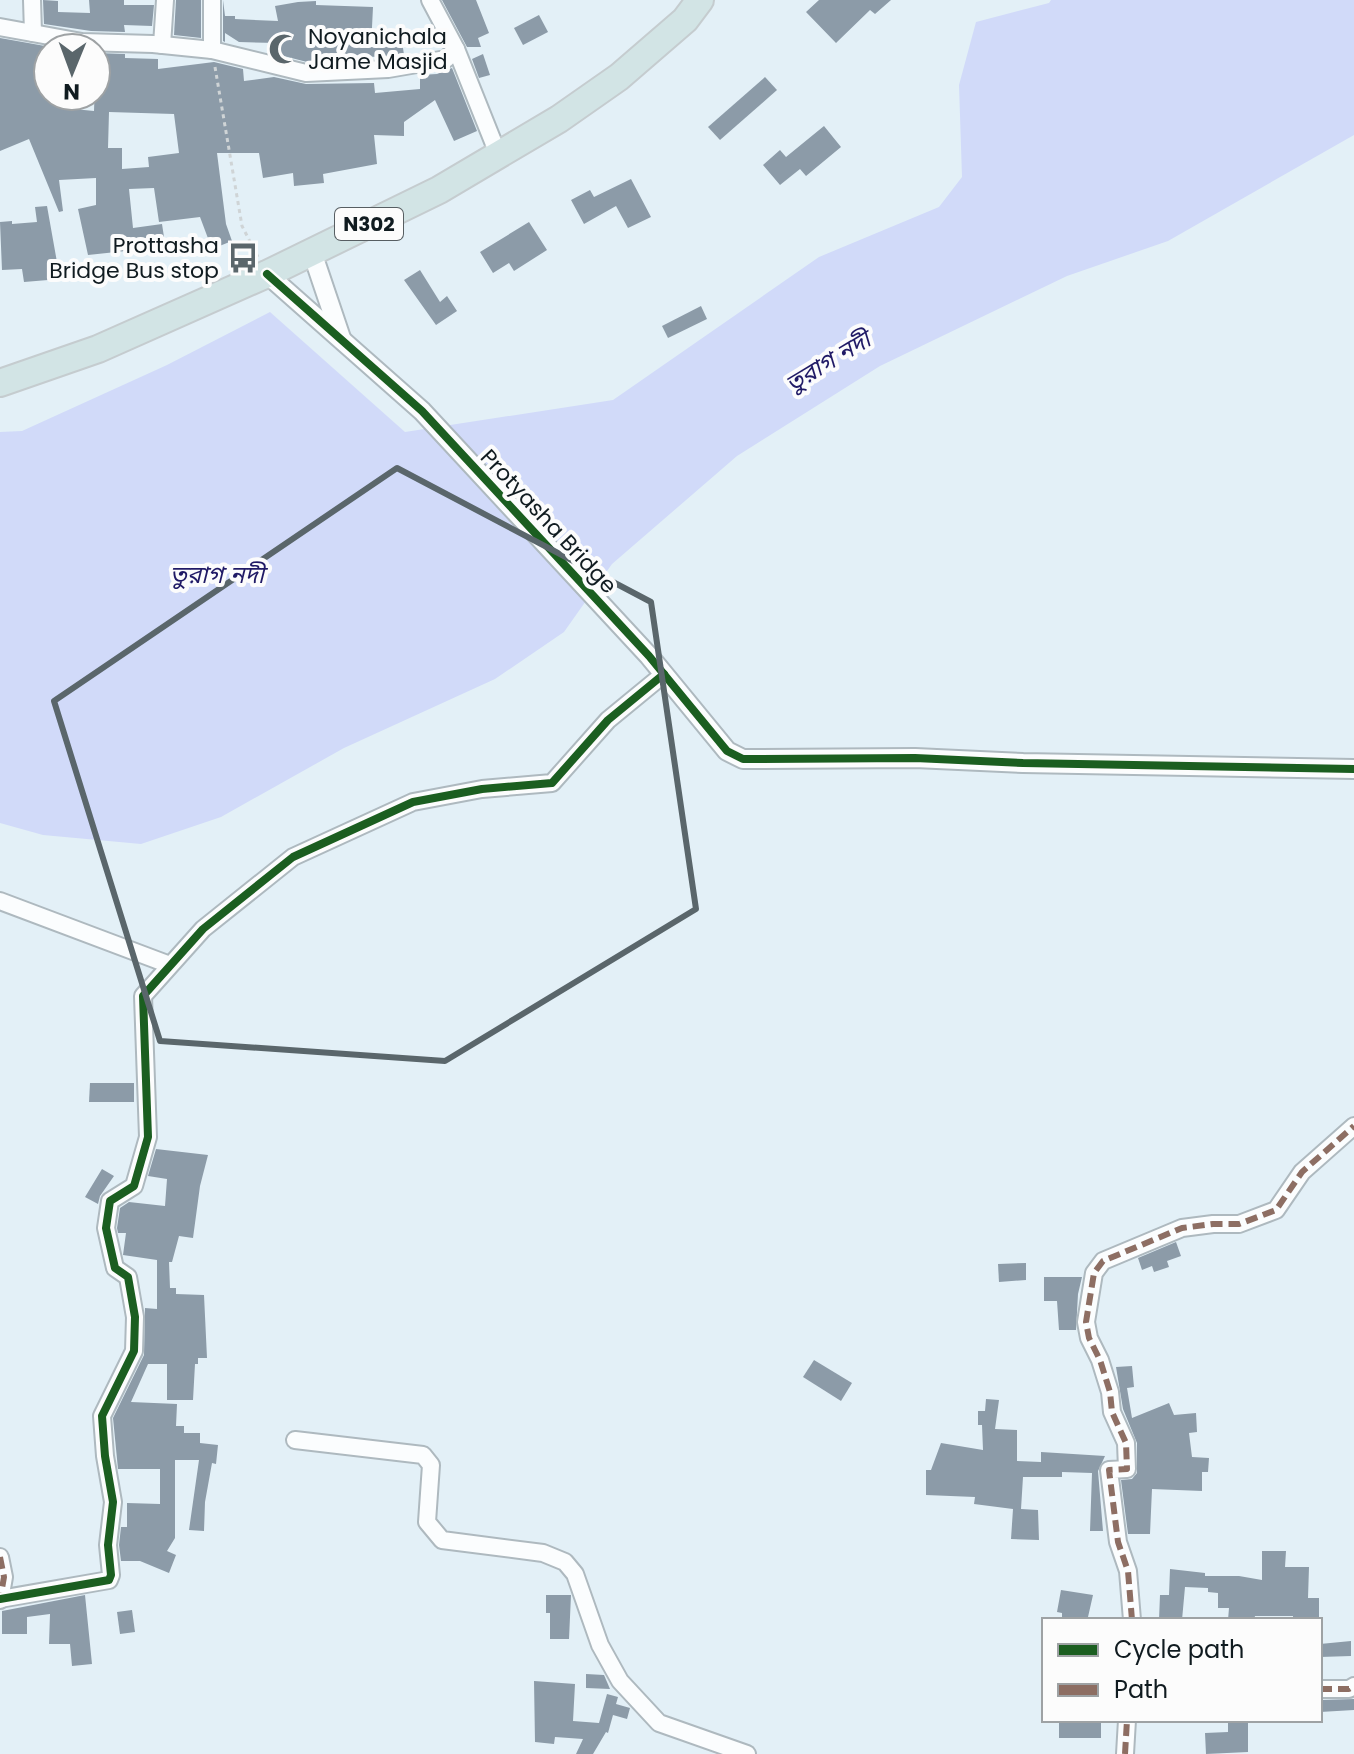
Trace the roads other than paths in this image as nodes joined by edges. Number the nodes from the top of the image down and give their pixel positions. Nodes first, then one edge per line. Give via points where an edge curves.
1 (32, 0) edge
2 (165, 0) edge
3 (212, 0) edge
4 (430, 0) edge
5 (700, 0) edge
6 (0, 27) edge
7 (33, 32) edge
8 (32, 33) edge
9 (112, 43) edge
10 (162, 45) junction
11 (456, 49) junction
12 (212, 50) junction
13 (498, 154) junction
14 (312, 252) junction
15 (267, 274) junction
16 (342, 340) junction
17 (0, 383) edge
18 (664, 674) junction
19 (1354, 769) edge
20 (0, 901) edge
21 (170, 965) junction
22 (1354, 1126) edge
23 (295, 1440) dead end
24 (0, 1557) edge
25 (0, 1600) edge
26 (1132, 1618) edge
27 (1354, 1686) edge
28 (1322, 1689) edge
29 (1127, 1722) edge
30 (747, 1754) edge
31 (1125, 1754) edge

1 - 7 street
2 - 10 street
3 - 12 street
4 - 11 street
5 - 13 highway, N302 via 685,20 619,77
6 - 8 street
9 - 10 street
10 - 12 street
11 - 12 street via 446,59 388,69 306,73
11 - 13 street
13 - 14 highway, N302 via 439,190
14 - 15 highway, N302
14 - 16 street
15 - 16 street, Protyasha Bridge
15 - 17 highway, N302 via 98,349
16 - 18 street, Protyasha Bridge via 422,411
18 - 19 street, Protyasha Bridge via 727,751 743,759
18 - 21 street via 608,720 552,783 413,802 293,857 203,929
20 - 21 street
21 - 25 street via 143,996 148,1137 140,1171 134,1186 110,1201 106,1221 115,1268 128,1277 136,1330 134,1351 102,1416 113,1502 111,1575 91,1585
22 - 26 street via 1302,1172 1276,1210 1239,1224 1182,1228 1103,1261 1094,1273 1086,1322 1126,1443 1127,1469 1109,1470
23 - 30 street via 423,1455 431,1465 427,1522 442,1540 543,1553 565,1562 575,1574 600,1645 620,1681 659,1723
24 - 25 street
27 - 28 street
29 - 31 street

